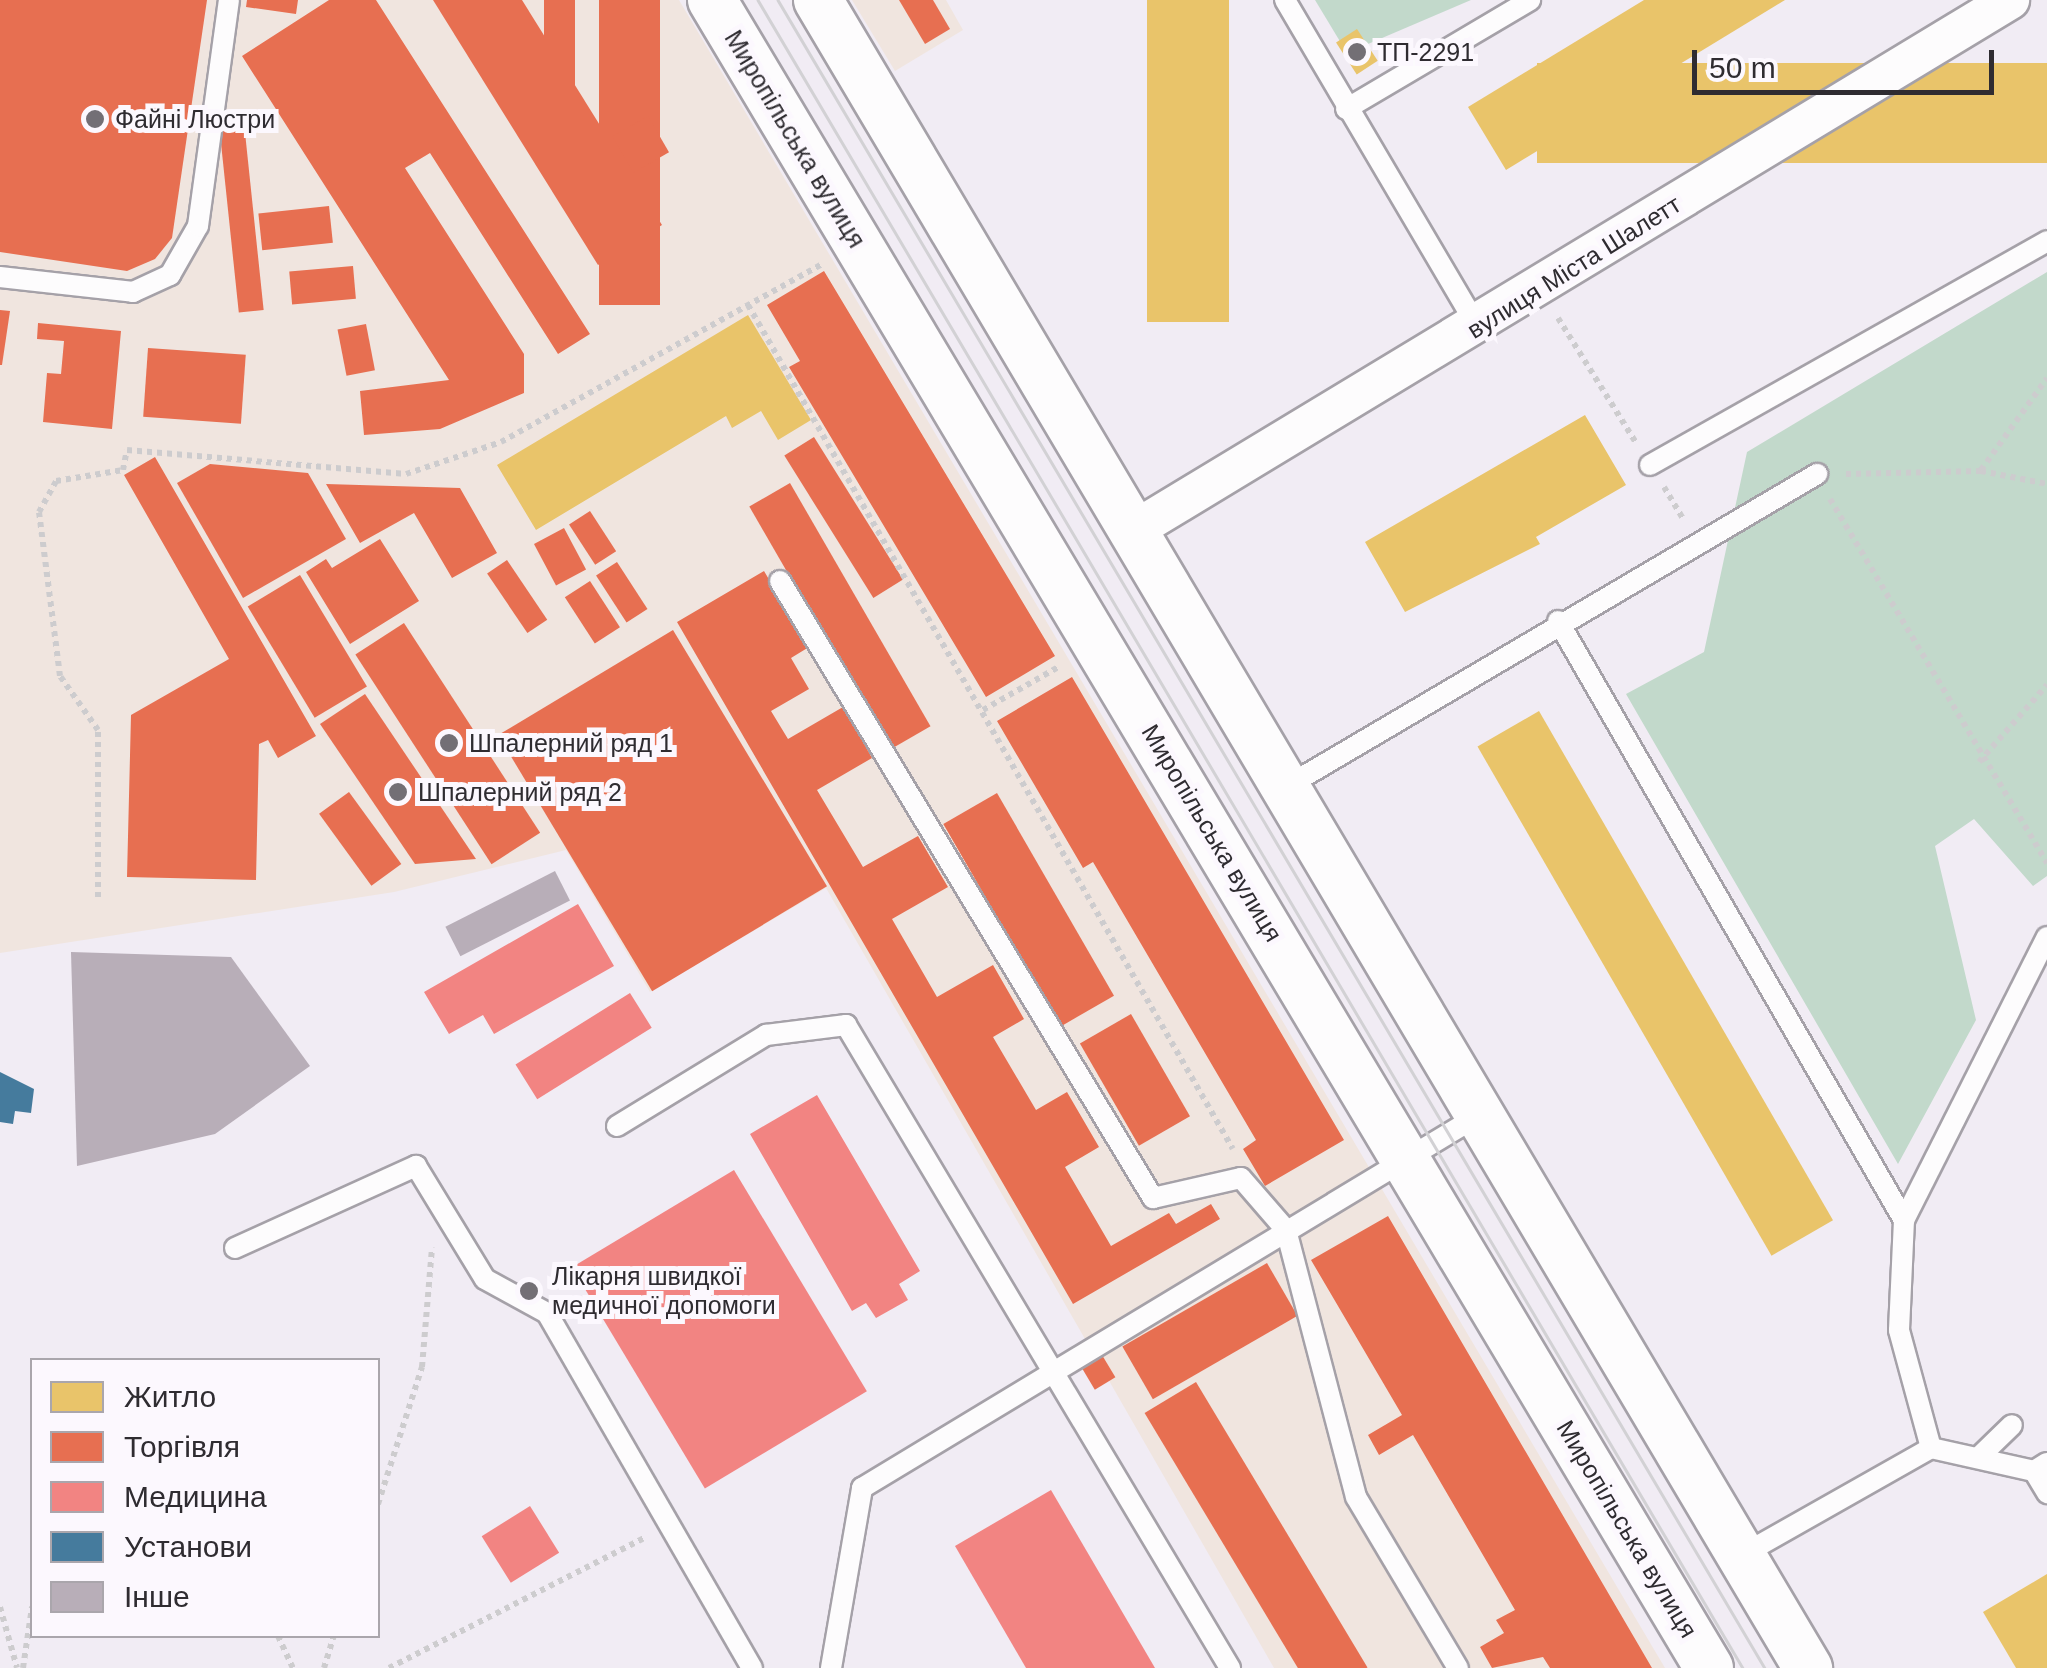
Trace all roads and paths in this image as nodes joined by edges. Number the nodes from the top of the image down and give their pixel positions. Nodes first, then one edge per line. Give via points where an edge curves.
1 (229, 0) edge
2 (712, 0) edge
3 (818, 0) edge
4 (1286, 0) edge
5 (1530, 0) edge
6 (2010, 0) edge
7 (1346, 109) junction
8 (2047, 241) edge
9 (858, 244) junction
10 (0, 277) edge
11 (1540, 288) junction
12 (748, 304) junction
13 (1478, 327) junction
14 (2047, 378) edge
15 (1650, 465) junction
16 (1981, 471) junction
17 (1817, 474) junction
18 (2047, 484) edge
19 (1134, 530) junction
20 (1697, 542) junction
21 (780, 581) dead end
22 (1558, 621) junction
23 (1098, 644) junction
24 (2047, 685) edge
25 (984, 710) junction
26 (1979, 762) junction
27 (1282, 789) junction
28 (2047, 862) edge
29 (98, 897) dead end
30 (2047, 937) edge
31 (1476, 1117) junction
32 (617, 1126) dead end
33 (1408, 1158) junction
34 (1241, 1178) junction
35 (436, 1198) junction
36 (1904, 1220) junction
37 (1286, 1230) junction
38 (235, 1248) dead end
39 (1054, 1366) junction
40 (2012, 1425) dead end
41 (1931, 1448) junction
42 (1978, 1458) junction
43 (2040, 1467) edge
44 (2047, 1493) edge
45 (380, 1498) edge
46 (669, 1525) junction
47 (1742, 1555) junction
48 (0, 1607) edge
49 (30, 1617) edge
50 (279, 1638) edge
51 (333, 1638) edge
52 (20, 1668) edge
53 (292, 1668) edge
54 (324, 1668) edge
55 (389, 1668) edge
56 (752, 1668) edge
57 (831, 1668) edge
58 (1230, 1668) edge
59 (1458, 1668) edge
60 (1709, 1668) edge
61 (1808, 1668) edge

1 - 10 lane via 198,226 170,275 134,292
2 - 9 street, Миропільська вулиця
3 - 19 street
4 - 7 lane
5 - 7 lane
6 - 11 street, вулиця Міста Шалетт
7 - 13 lane
8 - 15 lane
9 - 12 path
9 - 23 street, Миропільська вулиця
11 - 13 street, вулиця Міста Шалетт
11 - 15 path
12 - 25 path
12 - 29 path via 501,442 406,474 127,450 123,470 56,481 39,512 60,676 98,730
13 - 19 street, вулиця Міста Шалетт
14 - 16 path
15 - 20 path
16 - 17 path
16 - 18 path
17 - 20 lane
17 - 26 path
19 - 27 street
20 - 22 lane
21 - 34 lane via 1153,1198
22 - 27 lane
22 - 36 lane
23 - 25 path
23 - 33 street, Миропільська вулиця
24 - 26 path
25 - 34 path via 1236,1153
26 - 28 path
27 - 31 street
30 - 36 lane
31 - 33 lane
31 - 47 street
32 - 39 lane via 766,1035 846,1025
33 - 37 lane
33 - 60 street, Миропільська вулиця
34 - 37 lane
35 - 38 lane via 416,1166
35 - 45 path via 422,1367
35 - 46 lane via 486,1278 547,1313
36 - 41 lane via 1899,1330
37 - 39 lane
37 - 59 lane via 1356,1496
39 - 57 lane via 862,1488
39 - 58 lane
40 - 42 lane
41 - 42 lane
41 - 47 lane
42 - 43 lane
43 - 44 lane
46 - 55 path
46 - 56 lane
47 - 61 street
48 - 52 path
49 - 52 path
50 - 53 path
51 - 54 path

